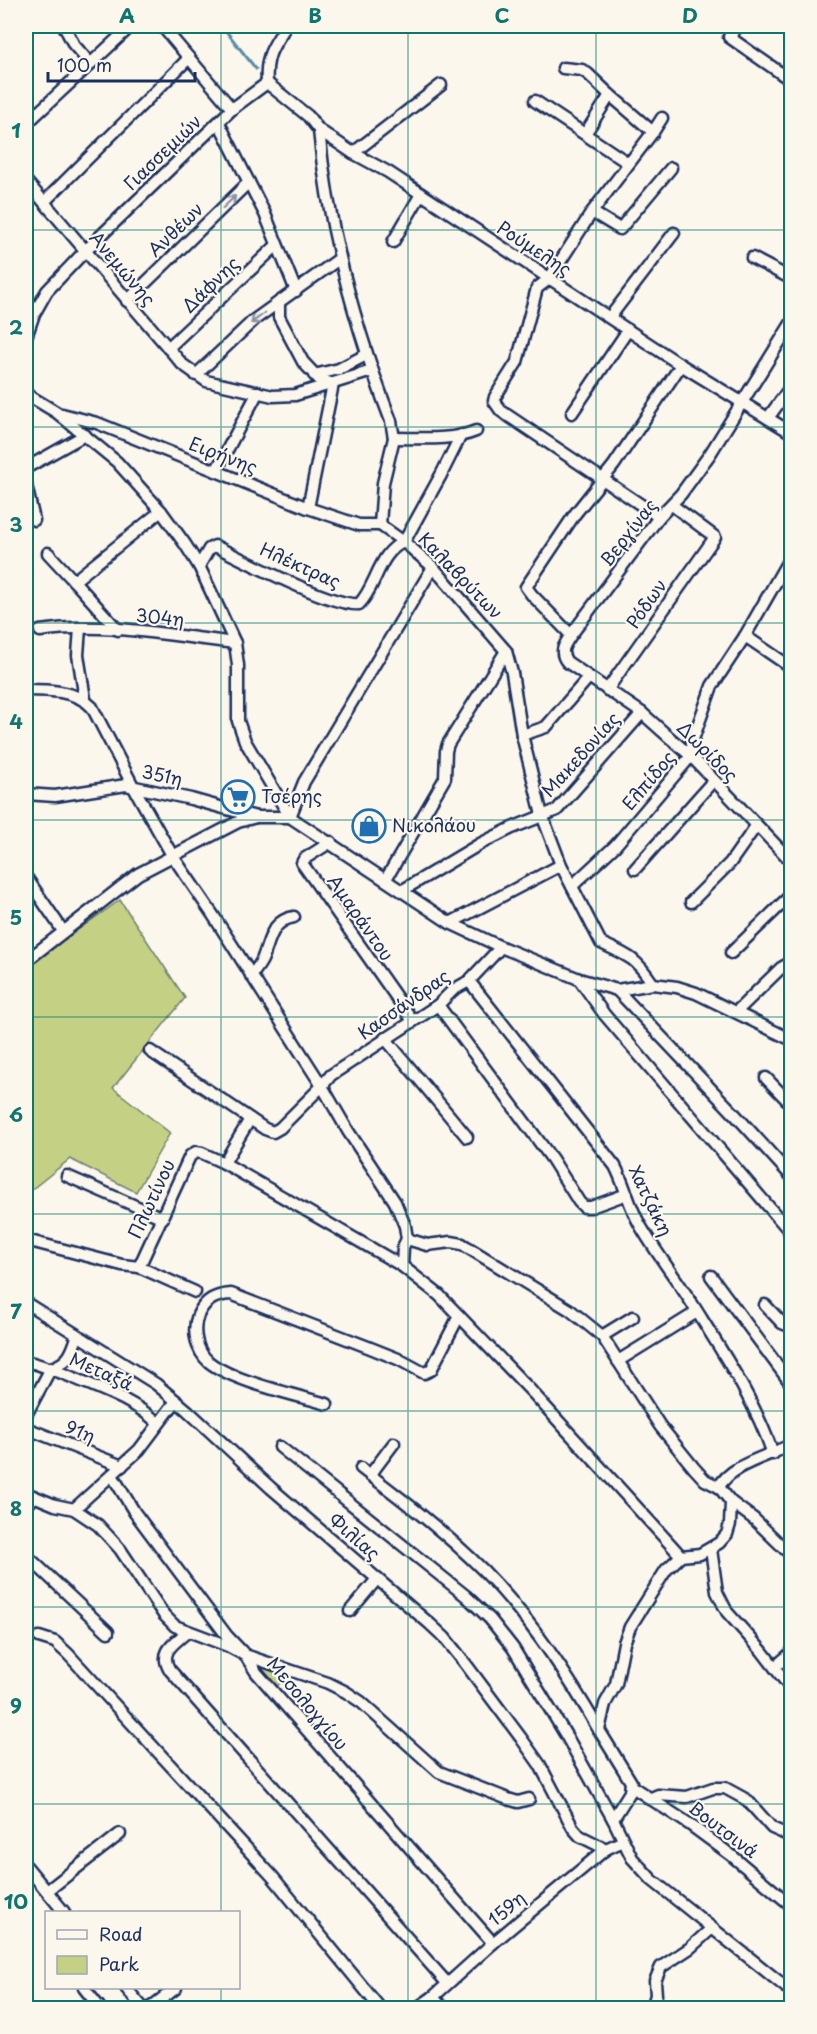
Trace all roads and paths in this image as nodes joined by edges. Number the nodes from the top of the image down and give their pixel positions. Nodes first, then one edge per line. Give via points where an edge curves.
1 (64, 26) edge
2 (130, 26) edge
3 (162, 26) edge
4 (286, 26) edge
5 (738, 26) edge
6 (189, 58) junction
7 (90, 63) junction
8 (792, 64) edge
9 (563, 68) dead end
10 (787, 78) edge
11 (267, 83) junction
12 (441, 84) dead end
13 (610, 95) junction
14 (535, 101) dead end
15 (26, 107) edge
16 (232, 109) junction
17 (662, 118) dead end
18 (29, 121) edge
19 (219, 123) junction
20 (319, 130) junction
21 (653, 132) junction
22 (585, 134) junction
23 (353, 153) junction
24 (628, 163) junction
25 (671, 168) dead end
26 (26, 181) edge
27 (249, 182) junction
28 (421, 194) junction
29 (44, 202) junction
30 (592, 212) junction
31 (674, 233) dead end
32 (393, 242) dead end
33 (277, 245) junction
34 (85, 251) junction
35 (752, 258) dead end
36 (339, 259) junction
37 (549, 279) junction
38 (792, 279) edge
39 (296, 291) junction
40 (126, 301) junction
41 (279, 302) junction
42 (610, 317) junction
43 (792, 322) edge
44 (628, 330) junction
45 (26, 337) edge
46 (168, 348) junction
47 (366, 355) junction
48 (681, 365) junction
49 (372, 371) junction
50 (196, 375) junction
51 (314, 375) junction
52 (333, 384) junction
53 (792, 385) edge
54 (258, 392) junction
55 (26, 394) edge
56 (742, 402) junction
57 (56, 412) junction
58 (572, 413) dead end
59 (768, 418) junction
60 (476, 431) dead end
61 (792, 433) edge
62 (85, 435) junction
63 (461, 435) junction
64 (394, 438) junction
65 (26, 468) edge
66 (216, 471) junction
67 (602, 478) junction
68 (26, 485) edge
69 (672, 505) junction
70 (308, 508) junction
71 (161, 511) junction
72 (659, 517) junction
73 (34, 520) dead end
74 (380, 525) junction
75 (404, 542) junction
76 (48, 553) dead end
77 (792, 554) edge
78 (199, 566) junction
79 (433, 567) junction
80 (74, 581) junction
81 (81, 628) junction
82 (118, 630) junction
83 (40, 631) dead end
84 (571, 635) junction
85 (745, 636) junction
86 (235, 643) junction
87 (506, 651) junction
88 (792, 668) edge
89 (589, 677) junction
90 (26, 690) edge
91 (607, 690) junction
92 (85, 699) junction
93 (642, 713) junction
94 (522, 735) junction
95 (691, 756) junction
96 (713, 781) junction
97 (133, 786) junction
98 (26, 794) edge
99 (542, 815) junction
100 (290, 816) junction
101 (256, 817) junction
102 (756, 826) junction
103 (331, 842) junction
104 (172, 855) junction
105 (792, 862) edge
106 (561, 865) junction
107 (635, 869) dead end
108 (26, 877) edge
109 (386, 879) junction
110 (572, 886) junction
111 (402, 890) junction
112 (792, 894) edge
113 (691, 902) dead end
114 (294, 917) dead end
115 (450, 923) junction
116 (63, 931) junction
117 (501, 947) junction
118 (731, 953) dead end
119 (26, 961) edge
120 (792, 965) edge
121 (251, 976) junction
122 (579, 979) junction
123 (468, 981) junction
124 (653, 984) junction
125 (617, 990) junction
126 (438, 1005) junction
127 (736, 1012) junction
128 (413, 1021) junction
129 (385, 1038) junction
130 (792, 1040) edge
131 (150, 1051) dead end
132 (766, 1078) dead end
133 (322, 1086) junction
134 (792, 1105) edge
135 (250, 1119) junction
136 (467, 1137) dead end
137 (224, 1163) junction
138 (67, 1176) dead end
139 (792, 1178) edge
140 (627, 1194) junction
141 (163, 1218) junction
142 (792, 1234) edge
143 (407, 1239) junction
144 (26, 1240) edge
145 (402, 1266) junction
146 (139, 1268) junction
147 (711, 1276) dead end
148 (195, 1292) dead end
149 (26, 1303) edge
150 (765, 1305) dead end
151 (697, 1312) junction
152 (459, 1316) junction
153 (633, 1317) dead end
154 (792, 1327) edge
155 (602, 1336) junction
156 (77, 1337) junction
157 (26, 1361) edge
158 (618, 1361) junction
159 (51, 1368) junction
160 (792, 1385) edge
161 (176, 1401) junction
162 (327, 1404) dead end
163 (26, 1414) edge
164 (158, 1423) junction
165 (26, 1428) edge
166 (394, 1443) dead end
167 (280, 1447) dead end
168 (790, 1447) edge
169 (773, 1454) junction
170 (122, 1466) junction
171 (112, 1474) junction
172 (718, 1488) junction
173 (30, 1495) edge
174 (731, 1502) junction
175 (26, 1506) edge
176 (74, 1509) junction
177 (711, 1549) junction
178 (26, 1556) edge
179 (681, 1556) junction
180 (792, 1556) edge
181 (377, 1579) junction
182 (350, 1611) dead end
183 (108, 1632) dead end
184 (187, 1632) junction
185 (39, 1637) dead end
186 (792, 1652) edge
187 (245, 1655) junction
188 (775, 1667) junction
189 (792, 1690) edge
190 (599, 1730) junction
191 (630, 1782) junction
192 (529, 1799) dead end
193 (650, 1799) junction
194 (613, 1819) junction
195 (120, 1834) dead end
196 (792, 1837) edge
197 (623, 1841) junction
198 (606, 1849) junction
199 (26, 1866) edge
200 (47, 1891) junction
201 (792, 1906) edge
202 (63, 1911) edge
203 (712, 1928) junction
204 (493, 1943) junction
205 (447, 1983) junction
206 (85, 1989) edge
207 (127, 1989) edge
208 (175, 1989) edge
209 (792, 1992) edge
210 (433, 1997) junction
211 (100, 2008) edge
212 (143, 2008) edge
213 (150, 2008) edge
214 (380, 2008) edge
215 (417, 2008) edge
216 (443, 2008) edge
217 (652, 2008) edge

1 - 7 street
2 - 7 street
3 - 6 street
4 - 11 street via 267,60
5 - 10 street via 729,37
6 - 16 street
6 - 29 street
7 - 18 street
8 - 10 street
9 - 13 street via 582,70
11 - 16 street, Γιασσεμιών
11 - 20 street, Ρούμελης via 308,116
12 - 23 street
13 - 21 street
13 - 22 street
14 - 22 street
15 - 18 street
16 - 19 street, Γιασσεμιών
17 - 21 street
19 - 27 street
19 - 34 street, Γιασσεμιών
20 - 23 street, Ρούμελης
20 - 36 street
21 - 24 street
22 - 24 street
23 - 28 street, Ρούμελης
24 - 30 street
25 - 30 street via 620,229
26 - 29 street, Ανεμώνης
27 - 33 street
40 -> 27 street, Ανθέων
28 - 32 street
28 - 37 street, Ρούμελης
29 - 34 street, Ανεμώνης
30 - 37 street
31 - 42 street
33 - 39 street
33 - 46 street, Δάφνης
34 - 40 street, Ανεμώνης
34 - 45 street, Γιασσεμιών via 47,291
35 - 38 street
36 - 39 street
36 - 47 street
37 - 42 street, Ρούμελης
37 - 67 street via 537,288 517,362 494,401 501,411
39 - 41 street
40 - 46 street, Ανεμώνης
41 -> 50 street
41 - 51 street via 279,317 286,333
42 - 44 street, Ρούμελης
43 - 56 street, Βεργίνας
44 - 48 street, Ρούμελης
44 - 58 street
46 - 50 street, Ανεμώνης
47 - 49 street
47 - 51 street via 339,369
48 - 56 street, Ρούμελης
48 - 67 street
49 - 52 street
49 - 64 street
50 - 54 street via 206,381
51 - 52 street
52 - 54 street via 284,396
52 - 70 street
53 - 59 street
54 - 66 street
55 - 57 street
56 - 59 street, Ρούμελης
56 - 69 street, Βεργίνας
57 - 62 street
57 - 66 street, Ειρήνης via 97,423
59 - 61 street, Ρούμελης
60 - 63 street
62 - 65 street
62 - 71 street via 125,470
63 - 64 street
63 - 75 street
64 - 74 street via 383,483
66 - 70 street, Ειρήνης
67 - 72 street
67 - 84 street via 526,587
68 - 73 street
69 - 72 street, Βεργίνας
69 - 91 street, Ρόδων via 715,537
70 - 74 street, Ειρήνης via 359,525
71 - 78 street
71 - 80 street
72 - 84 street, Βεργίνας
74 - 75 street, Καλαβρύτων
75 - 78 street, Ηλέκτρας via 394,548 363,600 352,605 314,592 215,546
75 - 79 street, Καλαβρύτων
76 - 80 street
77 - 85 street, Ελπίδος
78 - 86 street
79 - 87 street, Καλαβρύτων
79 - 100 street via 310,773
80 - 82 street
81 - 82 street, 304η
81 - 83 street, 304η
81 - 92 street via 78,655
82 - 86 street, 304η
84 - 89 street, Βεργίνας via 563,655
85 - 88 street
85 - 95 street, Ελπίδος via 712,686 692,742
86 - 100 street via 238,721 245,741
87 - 94 street, Καλαβρύτων
87 - 109 street via 448,744 445,778
89 - 91 street, Δωρίδος
89 - 94 street via 546,727
90 - 92 street
91 - 93 street, Δωρίδος
92 - 97 street via 99,717
93 - 95 street, Δωρίδος
93 - 99 street, Μακεδονίας via 557,810
94 - 99 street, Καλαβρύτων
95 - 96 street, Δωρίδος
95 - 110 street, Ελπίδος via 615,846
96 - 102 street, Δωρίδος
96 - 107 street
97 - 98 street, 351η via 55,796
97 - 101 street, 351η
97 - 104 street
99 - 106 street, Καλαβρύτων
99 - 111 street, Μακεδονίας via 471,849
100 - 101 street, 351η
100 - 103 street
101 - 104 street
102 - 105 street, Δωρίδος
102 - 113 street via 730,863
103 - 109 street
103 - 128 street, Αμαράντου via 302,863
104 - 116 street via 138,874
104 - 121 street
106 - 110 street, Καλαβρύτων
106 - 115 street
108 - 116 street
109 - 111 street
110 - 124 street, Καλαβρύτων via 601,944 638,963
111 - 115 street
112 - 118 street
114 - 121 street via 278,922
115 - 117 street
116 - 119 street
117 - 122 street
117 - 123 street, Κασσάνδρας
120 - 127 street via 781,968
121 - 133 street
122 - 125 street
122 - 142 street via 604,1014
123 - 126 street, Κασσάνδρας
123 - 140 street, Χατζάκη via 615,1166
124 - 125 street
124 - 127 street via 696,993
125 - 139 street
126 - 128 street, Κασσάνδρας
126 - 140 street via 552,1159 579,1202 591,1207
127 - 130 street
128 - 129 street, Κασσάνδρας
129 - 133 street, Κασσάνδρας via 331,1075
129 - 136 street
131 - 135 street
132 - 134 street
133 - 135 street, Κασσάνδρας via 273,1132
133 - 143 street via 395,1202
135 - 137 street
137 - 141 street, Πλωτίνου via 202,1153 190,1156
137 - 145 street
138 - 141 street
140 - 151 street, Χατζάκη via 640,1225
141 - 146 street, Πλωτίνου
143 - 145 street
143 - 155 street via 428,1245 462,1244 570,1310
144 - 146 street
145 - 152 street
146 - 148 street
147 - 160 street
149 - 156 street, Φιλίας
150 - 154 street via 782,1323
151 - 158 street
151 - 169 street, Χατζάκη via 752,1403
152 - 162 street via 431,1370 424,1373 398,1359 231,1294 210,1298 195,1322 197,1342 210,1363 233,1375
152 - 179 street
153 - 155 street
155 - 158 street
156 - 159 street via 68,1359
156 - 161 street, Φιλίας via 156,1384
157 - 159 street, Μεταξά
158 - 172 street via 667,1435 705,1480
159 - 163 street
159 - 164 street, Μεταξά via 134,1404
161 - 164 street
161 - 181 street, Φιλίας
164 - 170 street via 148,1440
165 - 170 street, 91η
166 - 190 street via 366,1471 484,1571 556,1662
167 - 194 street via 466,1596 490,1620 513,1648
168 - 169 street
169 - 172 street via 742,1466 723,1479
170 - 171 street
171 - 176 street
171 - 187 street, Μεσολογγίου via 135,1513
172 - 174 street
173 - 175 street
173 - 176 street
174 - 177 street via 727,1534
174 - 180 street
176 - 184 street via 91,1519 120,1549 164,1615
177 - 179 street
177 - 188 street via 719,1599
178 - 183 street
179 - 190 street via 666,1570 630,1627
181 - 182 street
181 - 198 street, Φιλίας via 445,1638 540,1765 573,1828
184 - 187 street
184 - 205 street via 165,1655 168,1670
185 - 214 street via 55,1642 68,1654 272,1876
186 - 188 street
187 - 192 street via 345,1692 439,1772 508,1799
187 - 204 street, Μεσολογγίου
188 - 189 street
190 - 191 street
191 - 193 street, Βουτσινά
191 - 194 street
193 - 196 street via 658,1795 687,1797 726,1788 747,1800 772,1828
193 - 201 street, Βουτσινά via 731,1855
194 - 197 street
195 - 200 street
197 - 198 street, 159η
197 - 203 street via 652,1880
198 - 204 street, 159η
199 - 200 street
200 - 202 street
203 - 209 street
203 - 217 street via 662,1967 655,1981
204 - 205 street, 159η
205 - 210 street, 159η
206 - 211 street
207 - 212 street
208 - 213 street
210 - 215 street, 159η
210 - 216 street

